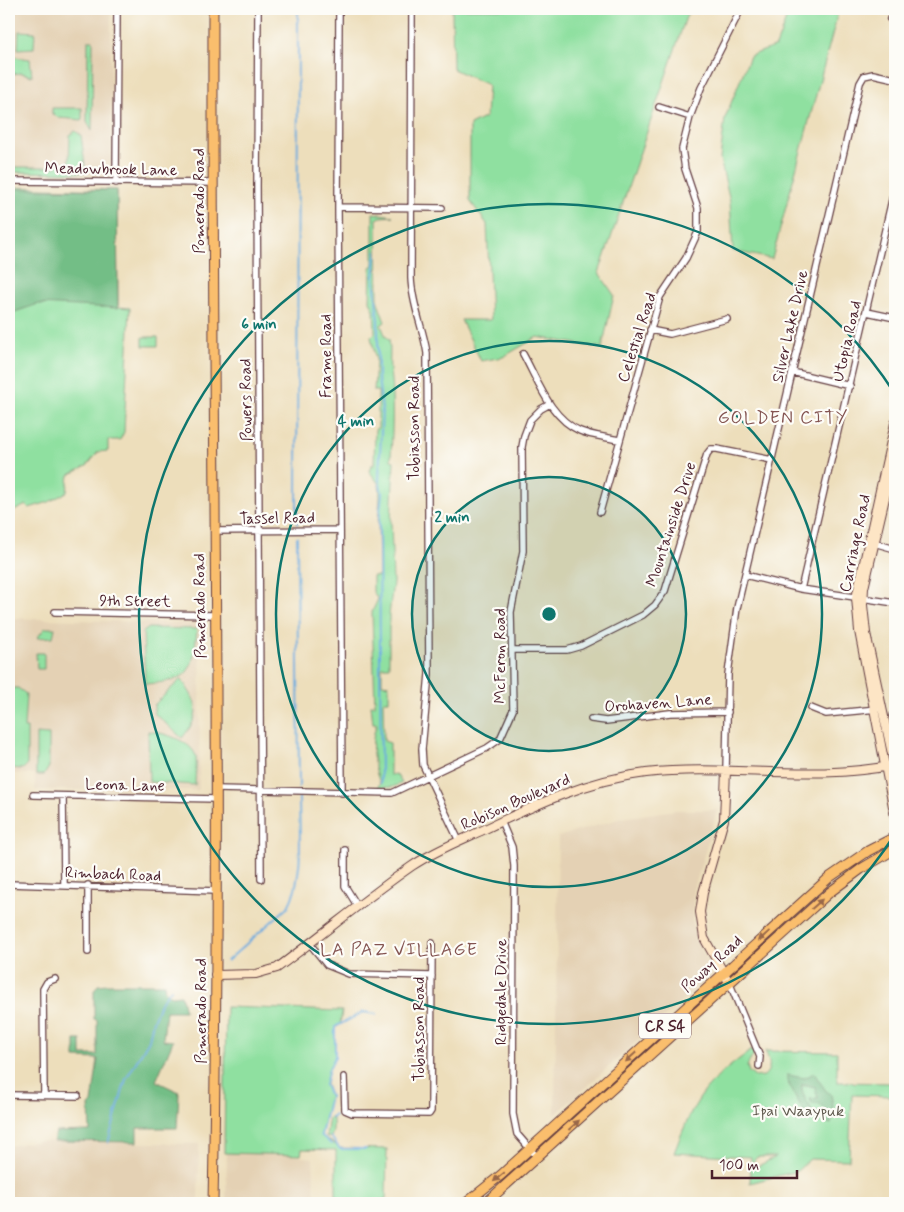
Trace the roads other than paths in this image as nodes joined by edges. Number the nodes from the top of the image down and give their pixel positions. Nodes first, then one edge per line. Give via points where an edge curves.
1 (117, 9) edge
2 (214, 9) edge
3 (258, 9) edge
4 (339, 9) edge
5 (412, 9) edge
6 (741, 9) edge
7 (895, 79) edge
8 (659, 107) dead end
9 (690, 118) junction
10 (9, 181) edge
11 (116, 182) junction
12 (212, 183) junction
13 (895, 187) edge
14 (338, 207) junction
15 (410, 208) junction
16 (442, 208) dead end
17 (867, 312) junction
18 (895, 318) edge
19 (727, 319) dead end
20 (650, 330) junction
21 (524, 354) dead end
22 (792, 372) junction
23 (850, 386) junction
24 (550, 404) junction
25 (895, 423) edge
26 (619, 440) junction
27 (895, 454) edge
28 (772, 460) junction
29 (600, 512) dead end
30 (340, 530) junction
31 (214, 531) junction
32 (260, 531) junction
33 (871, 543) junction
34 (895, 548) edge
35 (744, 575) junction
36 (801, 589) junction
37 (859, 598) junction
38 (895, 603) edge
39 (55, 612) dead end
40 (214, 615) junction
41 (512, 650) junction
42 (811, 708) dead end
43 (878, 709) junction
44 (728, 712) junction
45 (591, 718) dead end
46 (886, 766) junction
47 (895, 766) edge
48 (726, 770) junction
49 (428, 777) junction
50 (261, 791) junction
51 (342, 793) junction
52 (216, 794) junction
53 (33, 795) dead end
54 (63, 796) junction
55 (895, 817) edge
56 (501, 821) junction
57 (895, 837) edge
58 (459, 841) junction
59 (895, 849) edge
60 (345, 850) dead end
61 (261, 879) dead end
62 (9, 884) edge
63 (64, 884) junction
64 (88, 885) junction
65 (216, 890) junction
66 (358, 907) junction
67 (432, 943) dead end
68 (310, 944) junction
69 (88, 952) dead end
70 (724, 972) junction
71 (215, 975) junction
72 (432, 976) junction
73 (56, 979) dead end
74 (730, 984) junction
75 (759, 1066) dead end
76 (344, 1077) dead end
77 (9, 1095) edge
78 (44, 1095) junction
79 (78, 1096) dead end
80 (530, 1149) junction
81 (538, 1158) junction
82 (213, 1203) edge
83 (466, 1203) edge
84 (486, 1203) edge

1 - 11 street
2 - 12 main road, Pomerado Road
3 - 32 street, Powers Road
4 - 14 street, Frame Road
5 - 15 street, Tobiasson Road
6 - 9 street, Celestial Road
7 - 22 street, Silver Lake Drive via 873,74 864,76 860,83
8 - 9 street
9 - 20 street, Celestial Road via 682,149 698,208 698,232 686,258 660,297
10 - 11 street, Meadowbrook Lane
11 - 12 street, Meadowbrook Lane
12 - 31 main road, Pomerado Road
13 - 17 street, Utopia Road
14 - 15 street
14 - 30 street, Frame Road
15 - 16 street
15 - 49 street, Tobiasson Road via 412,300 425,339 426,353 429,674 422,750
17 - 18 street
17 - 23 street, Utopia Road
19 - 20 street via 670,334
20 - 26 street, Celestial Road
21 - 24 street
22 - 23 street
22 - 28 street, Silver Lake Drive
23 - 36 street, Utopia Road
24 - 26 street via 566,422 581,431
24 - 41 street, McFeron Road via 530,420 523,442 524,551 512,606
25 - 33 street, Carriage Road
26 - 29 street, Celestial Road
27 - 33 street, Carriage Road
28 - 35 street, Silver Lake Drive
28 - 41 street, Mountainside Drive via 711,449 665,592 643,615 567,650
30 - 32 street, Tassel Road
30 - 51 street, Frame Road
31 - 32 street, Tassel Road
31 - 40 main road, Pomerado Road
32 - 50 street, Powers Road
33 - 34 street
33 - 37 street, Carriage Road
35 - 36 street
35 - 44 street, Silver Lake Drive via 730,665
36 - 37 street
37 - 38 street
37 - 43 street, Carriage Road
39 - 40 street, 9th Street
40 - 52 main road, Pomerado Road
41 - 49 street, McFeron Road via 513,710 500,739
42 - 43 street via 826,714
43 - 46 street, Carriage Road
43 - 47 street, Carriage Road
44 - 45 street, Orohaven Lane via 670,713 606,722
44 - 48 street, Silver Lake Drive
46 - 47 street, Robison Boulevard
46 - 48 street, Robison Boulevard via 823,773
46 - 55 street, Carriage Road
48 - 56 street, Robison Boulevard via 645,773 610,780 560,794
48 - 70 street via 724,820 700,912 704,938
49 - 51 street, McFeron Road via 392,793
49 - 58 street, Tobiasson Road
50 - 51 street, McFeron Road
50 - 52 street, McFeron Road
50 - 61 street, Powers Road
52 - 54 street, Leona Lane
52 - 65 main road, Pomerado Road
53 - 54 street, Leona Lane
54 - 63 street
56 - 58 street, Robison Boulevard
56 - 80 street, Ridgedale Drive via 512,848 514,866 513,1114 517,1134
57 -> 70 main road, Poway Road / CR S4 via 830,877
58 - 66 street, Robison Boulevard via 412,866
74 -> 59 main road, Poway Road / CR S4 via 838,885
60 - 66 street via 345,886
62 - 63 street, Rimbach Road
63 - 64 street, Rimbach Road
64 - 65 street, Rimbach Road
64 - 69 street
65 - 71 main road, Pomerado Road
66 - 68 street, Robison Boulevard
67 - 72 street, Tobiasson Road
68 - 71 street, Robison Boulevard via 267,972
68 - 72 street via 327,965 348,974
70 - 74 street
70 -> 80 main road, Poway Road / CR S4
71 - 82 main road, Pomerado Road
72 - 76 street, Tobiasson Road via 429,1114 352,1113 345,1110
73 - 78 street via 47,982 43,988
74 - 75 street via 760,1057
81 -> 74 main road, Poway Road / CR S4
77 - 78 street
78 - 79 street
80 - 81 street, Ridgedale Drive
80 -> 83 main road, Poway Road / CR S4
81 - 84 main road, Poway Road / CR S4

